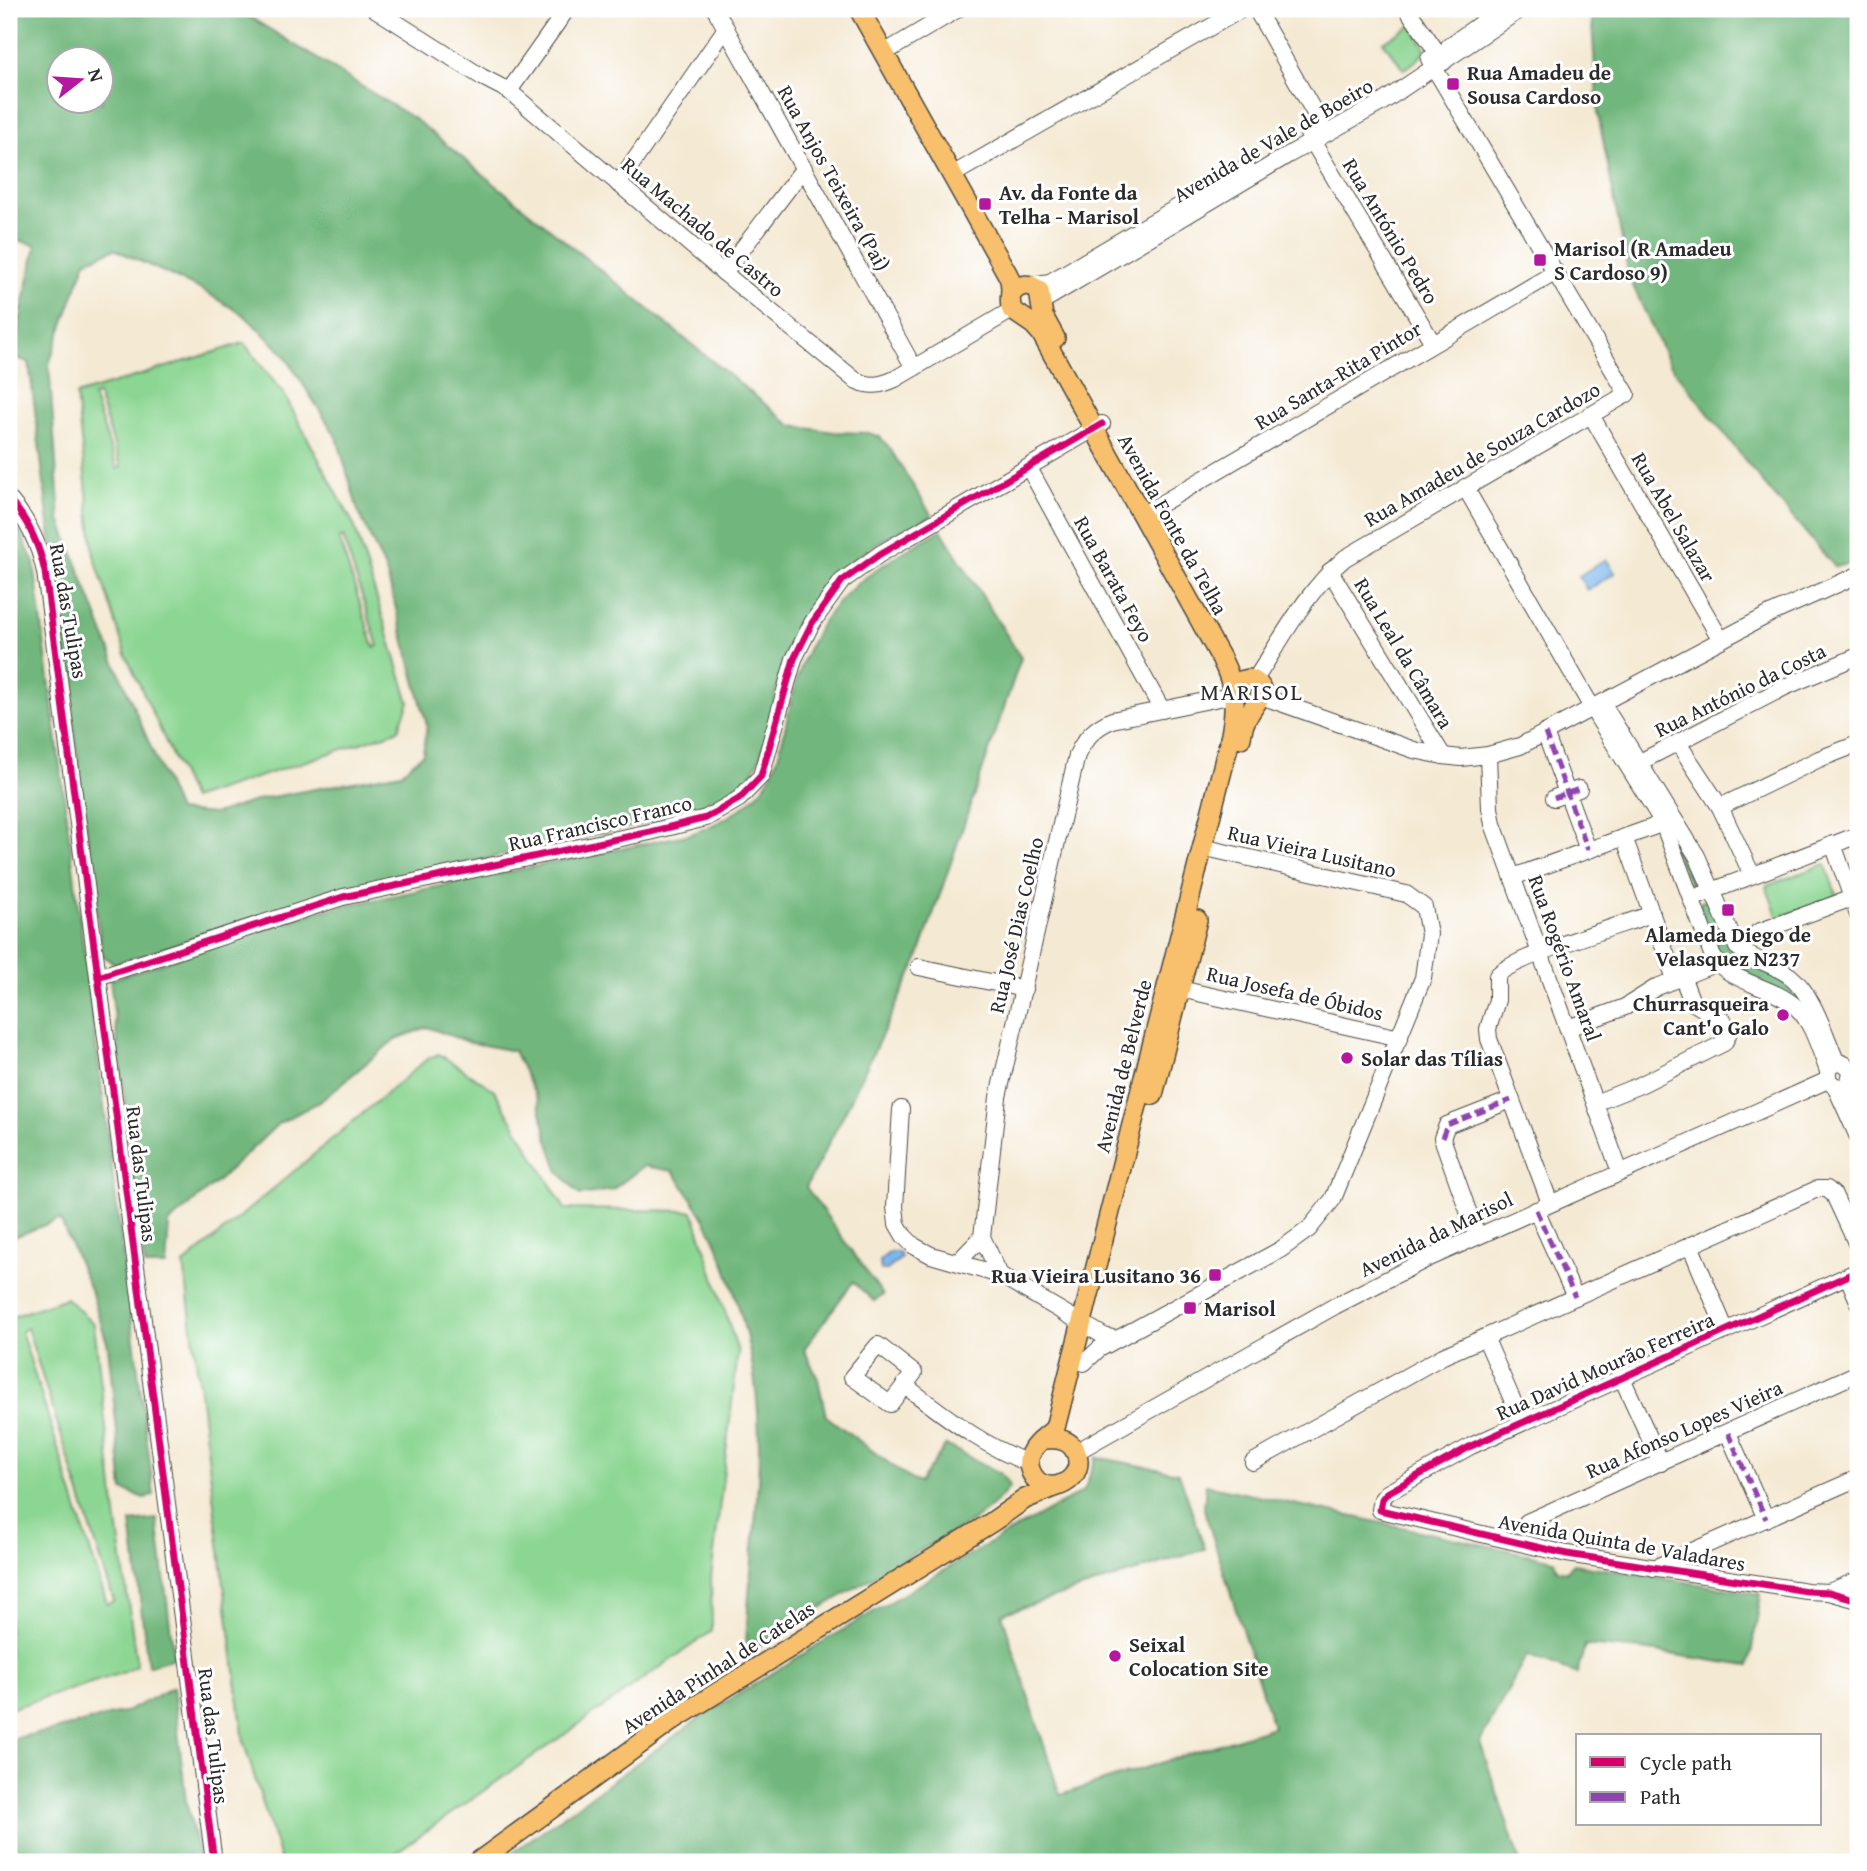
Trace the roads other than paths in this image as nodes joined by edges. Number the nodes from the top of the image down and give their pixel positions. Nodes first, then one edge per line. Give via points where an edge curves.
1 (375, 9) edge
2 (567, 9) edge
3 (715, 9) edge
4 (859, 9) edge
5 (870, 9) edge
6 (958, 9) edge
7 (1242, 9) edge
8 (1256, 9) edge
9 (1501, 9) edge
10 (1521, 9) edge
11 (1412, 11) edge
12 (394, 14) edge
13 (1221, 14) edge
14 (726, 28) junction
15 (888, 50) junction
16 (1436, 60) junction
17 (509, 91) junction
18 (1317, 133) junction
19 (804, 168) junction
20 (957, 173) junction
21 (618, 184) junction
22 (1556, 272) junction
23 (724, 273) junction
24 (1027, 300) junction
25 (1433, 343) junction
26 (914, 368) junction
27 (1591, 415) junction
28 (1098, 427) junction
29 (1030, 468) junction
30 (1465, 487) junction
31 (9, 499) edge
32 (1146, 512) junction
33 (1330, 571) junction
34 (1858, 575) edge
35 (1721, 640) junction
36 (1858, 656) edge
37 (1246, 692) junction
38 (1598, 705) junction
39 (1162, 710) junction
40 (1545, 733) junction
41 (1678, 743) junction
42 (1858, 744) edge
43 (1488, 755) junction
44 (1443, 756) junction
45 (1640, 762) junction
46 (1720, 807) junction
47 (1662, 821) junction
48 (1858, 835) edge
49 (1624, 837) junction
50 (1833, 845) junction
51 (1208, 848) junction
52 (1588, 850) junction
53 (1752, 875) junction
54 (1513, 877) junction
55 (1713, 890) junction
56 (1852, 898) junction
57 (1691, 899) junction
58 (1652, 914) junction
59 (1858, 915) edge
60 (1758, 932) dead end
61 (1541, 954) junction
62 (1717, 963) junction
63 (919, 967) dead end
64 (98, 977) junction
65 (1678, 978) junction
66 (1024, 989) junction
67 (1180, 989) junction
68 (1568, 1028) junction
69 (1400, 1038) junction
70 (1841, 1074) edge
71 (1511, 1100) junction
72 (1594, 1103) junction
73 (1858, 1108) edge
74 (901, 1109) dead end
75 (1858, 1137) edge
76 (1620, 1172) junction
77 (1543, 1206) junction
78 (1477, 1236) junction
79 (982, 1237) junction
80 (1690, 1245) junction
81 (1858, 1247) edge
82 (958, 1262) junction
83 (1853, 1274) edge
84 (1000, 1275) junction
85 (1575, 1297) junction
86 (1858, 1301) edge
87 (1086, 1326) junction
88 (1726, 1331) junction
89 (1485, 1337) junction
90 (1117, 1339) junction
91 (1084, 1363) junction
92 (1858, 1373) edge
93 (1622, 1378) junction
94 (904, 1385) dead end
95 (1522, 1422) junction
96 (1728, 1433) junction
97 (1046, 1438) junction
98 (1072, 1447) junction
99 (1253, 1462) dead end
100 (1661, 1463) junction
101 (1029, 1464) junction
102 (1858, 1478) edge
103 (1054, 1487) junction
104 (1380, 1510) joint
105 (1766, 1519) junction
106 (992, 1522) junction
107 (1527, 1522) dead end
108 (1702, 1548) junction
109 (1654, 1568) junction
110 (1706, 1576) junction
111 (1858, 1580) edge
112 (1829, 1592) junction
113 (1858, 1600) edge
114 (214, 1862) edge
115 (478, 1862) edge

1 - 12 street, Rua Machado de Castro
2 - 17 street
3 - 14 street, Rua Anjos Teixeira (Pai)
4 - 15 main road, Avenida Fonte da Telha
5 - 15 main road, Avenida Fonte da Telha
6 - 15 street
7 - 13 street
8 - 18 street, Rua António Pedro
9 - 16 street, Avenida de Vale de Boeiro
10 - 16 street, Avenida de Vale de Boeiro
11 - 16 street, Rua Amadeu de Souza Cardozo
12 - 17 street, Rua Machado de Castro
13 - 20 street
14 - 19 street, Rua Anjos Teixeira (Pai)
14 - 21 street
15 - 20 main road, Avenida Fonte da Telha
16 - 18 street, Avenida de Vale de Boeiro
16 - 22 street, Rua Amadeu de Souza Cardozo
17 - 21 street, Rua Machado de Castro
18 - 24 street, Avenida de Vale de Boeiro
18 - 25 street, Rua António Pedro
19 - 23 street
19 - 26 street, Rua Anjos Teixeira (Pai)
20 - 24 main road, Avenida Fonte da Telha via 1014,267
21 - 23 street, Rua Machado de Castro
22 - 25 street, Rua Santa-Rita Pintor
22 - 27 street, Rua Amadeu de Souza Cardozo via 1627,394
23 - 26 street, Rua Machado de Castro via 855,380 885,384
24 - 26 street, Rua Machado de Castro
24 - 28 main road, Avenida Fonte da Telha via 1034,325
25 - 32 street, Rua Santa-Rita Pintor
27 - 30 street, Rua Amadeu de Souza Cardozo
27 - 35 street, Rua Abel Salazar
28 - 29 street, Rua Francisco Franco
28 - 32 main road, Avenida Fonte da Telha
29 - 39 street, Rua Barata Feyo
29 - 64 street, Rua Francisco Franco via 880,554 842,581 812,623 794,659 761,776 739,799 706,817 650,832 342,897
30 - 33 street, Rua Amadeu de Souza Cardozo
30 - 38 street
31 - 64 street, Rua das Tulipas via 35,537 46,572
32 - 37 main road, Avenida Fonte da Telha via 1221,658
33 - 37 street, Rua Amadeu de Souza Cardozo
33 - 44 street, Rua Leal da Câmara
34 - 35 street
35 - 38 street
36 - 41 street, Rua António da Costa via 1785,687
37 - 39 street, Rua José Dias Coelho
37 - 44 street
37 - 51 main road, Avenida de Belverde via 1230,739
38 - 40 street
38 - 45 street
38 - 47 street via 1598,718
39 - 66 street, Rua José Dias Coelho via 1098,726 1077,755
40 - 43 street
40 - 52 street
41 - 45 street, Rua António da Costa
41 - 46 street
42 - 46 street
43 - 44 street
43 - 54 street, Rua Rogério Amaral via 1491,815
45 - 55 street
46 - 53 street
47 - 49 street
47 - 57 street
48 - 50 street
49 - 52 street
49 - 58 street
50 - 53 street
50 - 56 street
51 - 67 main road, Avenida de Belverde
51 - 69 street, Rua Vieira Lusitano via 1406,894 1424,908 1429,934 1423,978
51 - 87 main road, Avenida de Belverde
52 - 54 street
53 - 55 street
54 - 61 street, Rua Rogério Amaral
55 - 57 street
55 - 70 street via 1737,947 1790,976 1802,990
56 - 59 street
56 - 60 street
57 - 62 street
58 - 61 street
58 - 65 street
61 - 68 street, Rua Rogério Amaral
61 - 71 street via 1497,976 1488,1034
62 - 65 street
62 - 70 street via 1797,1007
63 - 66 street
64 - 114 street, Rua das Tulipas
65 - 68 street via 1625,1007
65 - 72 street via 1692,1002 1724,1021 1728,1035 1724,1043
66 - 79 street, Rua José Dias Coelho via 998,1097
67 - 69 street, Rua Josefa de Óbidos
67 - 87 main road, Avenida de Belverde
68 - 72 street, Rua Rogério Amaral
69 - 90 street, Rua Vieira Lusitano via 1333,1199 1309,1229 1280,1250
70 - 73 street
70 - 75 street
70 - 76 street, Avenida da Marisol
71 - 77 street
71 - 78 street via 1447,1125 1442,1138
72 - 76 street, Rua Rogério Amaral
74 - 82 street via 897,1224 914,1246
76 - 77 street, Avenida da Marisol
77 - 78 street, Avenida da Marisol
77 - 85 street
78 - 98 street, Avenida da Marisol via 1335,1306
79 - 82 street
79 - 84 street
80 - 81 street via 1822,1188 1837,1200
80 - 85 street
80 - 88 street
82 - 84 street
83 - 86 street
83 - 88 street, Rua David Mourão Ferreira
84 - 87 street
85 - 89 street
87 - 90 street
87 - 91 main road, Avenida de Belverde
87 - 97 main road, Avenida de Belverde via 1055,1428
88 - 93 street, Rua David Mourão Ferreira
89 - 95 street
89 - 99 street via 1418,1368
90 - 91 street, Rua Vieira Lusitano
91 - 98 main road, Avenida de Belverde via 1069,1416
92 - 96 street, Rua Afonso Lopes Vieira
93 - 95 street, Rua David Mourão Ferreira
93 - 100 street
94 - 101 street via 970,1434
95 - 104 street, Rua David Mourão Ferreira via 1399,1486 1382,1499
96 - 100 street, Rua Afonso Lopes Vieira
96 - 105 street
97 - 98 main road via 1057,1438
97 - 101 main road, Avenida de Belverde via 1033,1448
98 - 103 main road, Avenida de Belverde via 1076,1472 1067,1483
100 - 107 street, Rua Afonso Lopes Vieira
101 - 103 main road via 1038,1481
101 - 106 main road, Avenida de Belverde
102 - 105 street
103 - 106 main road, Avenida Pinhal de Catelas via 1025,1499
104 - 109 street, Avenida Quinta de Valadares via 1567,1554
105 - 108 street
106 - 115 main road, Avenida Pinhal de Catelas via 673,1720
108 - 109 street
108 - 110 street
109 - 110 street, Avenida Quinta de Valadares
110 - 112 street, Avenida Quinta de Valadares
111 - 112 street
112 - 113 street, Avenida Quinta de Valadares

